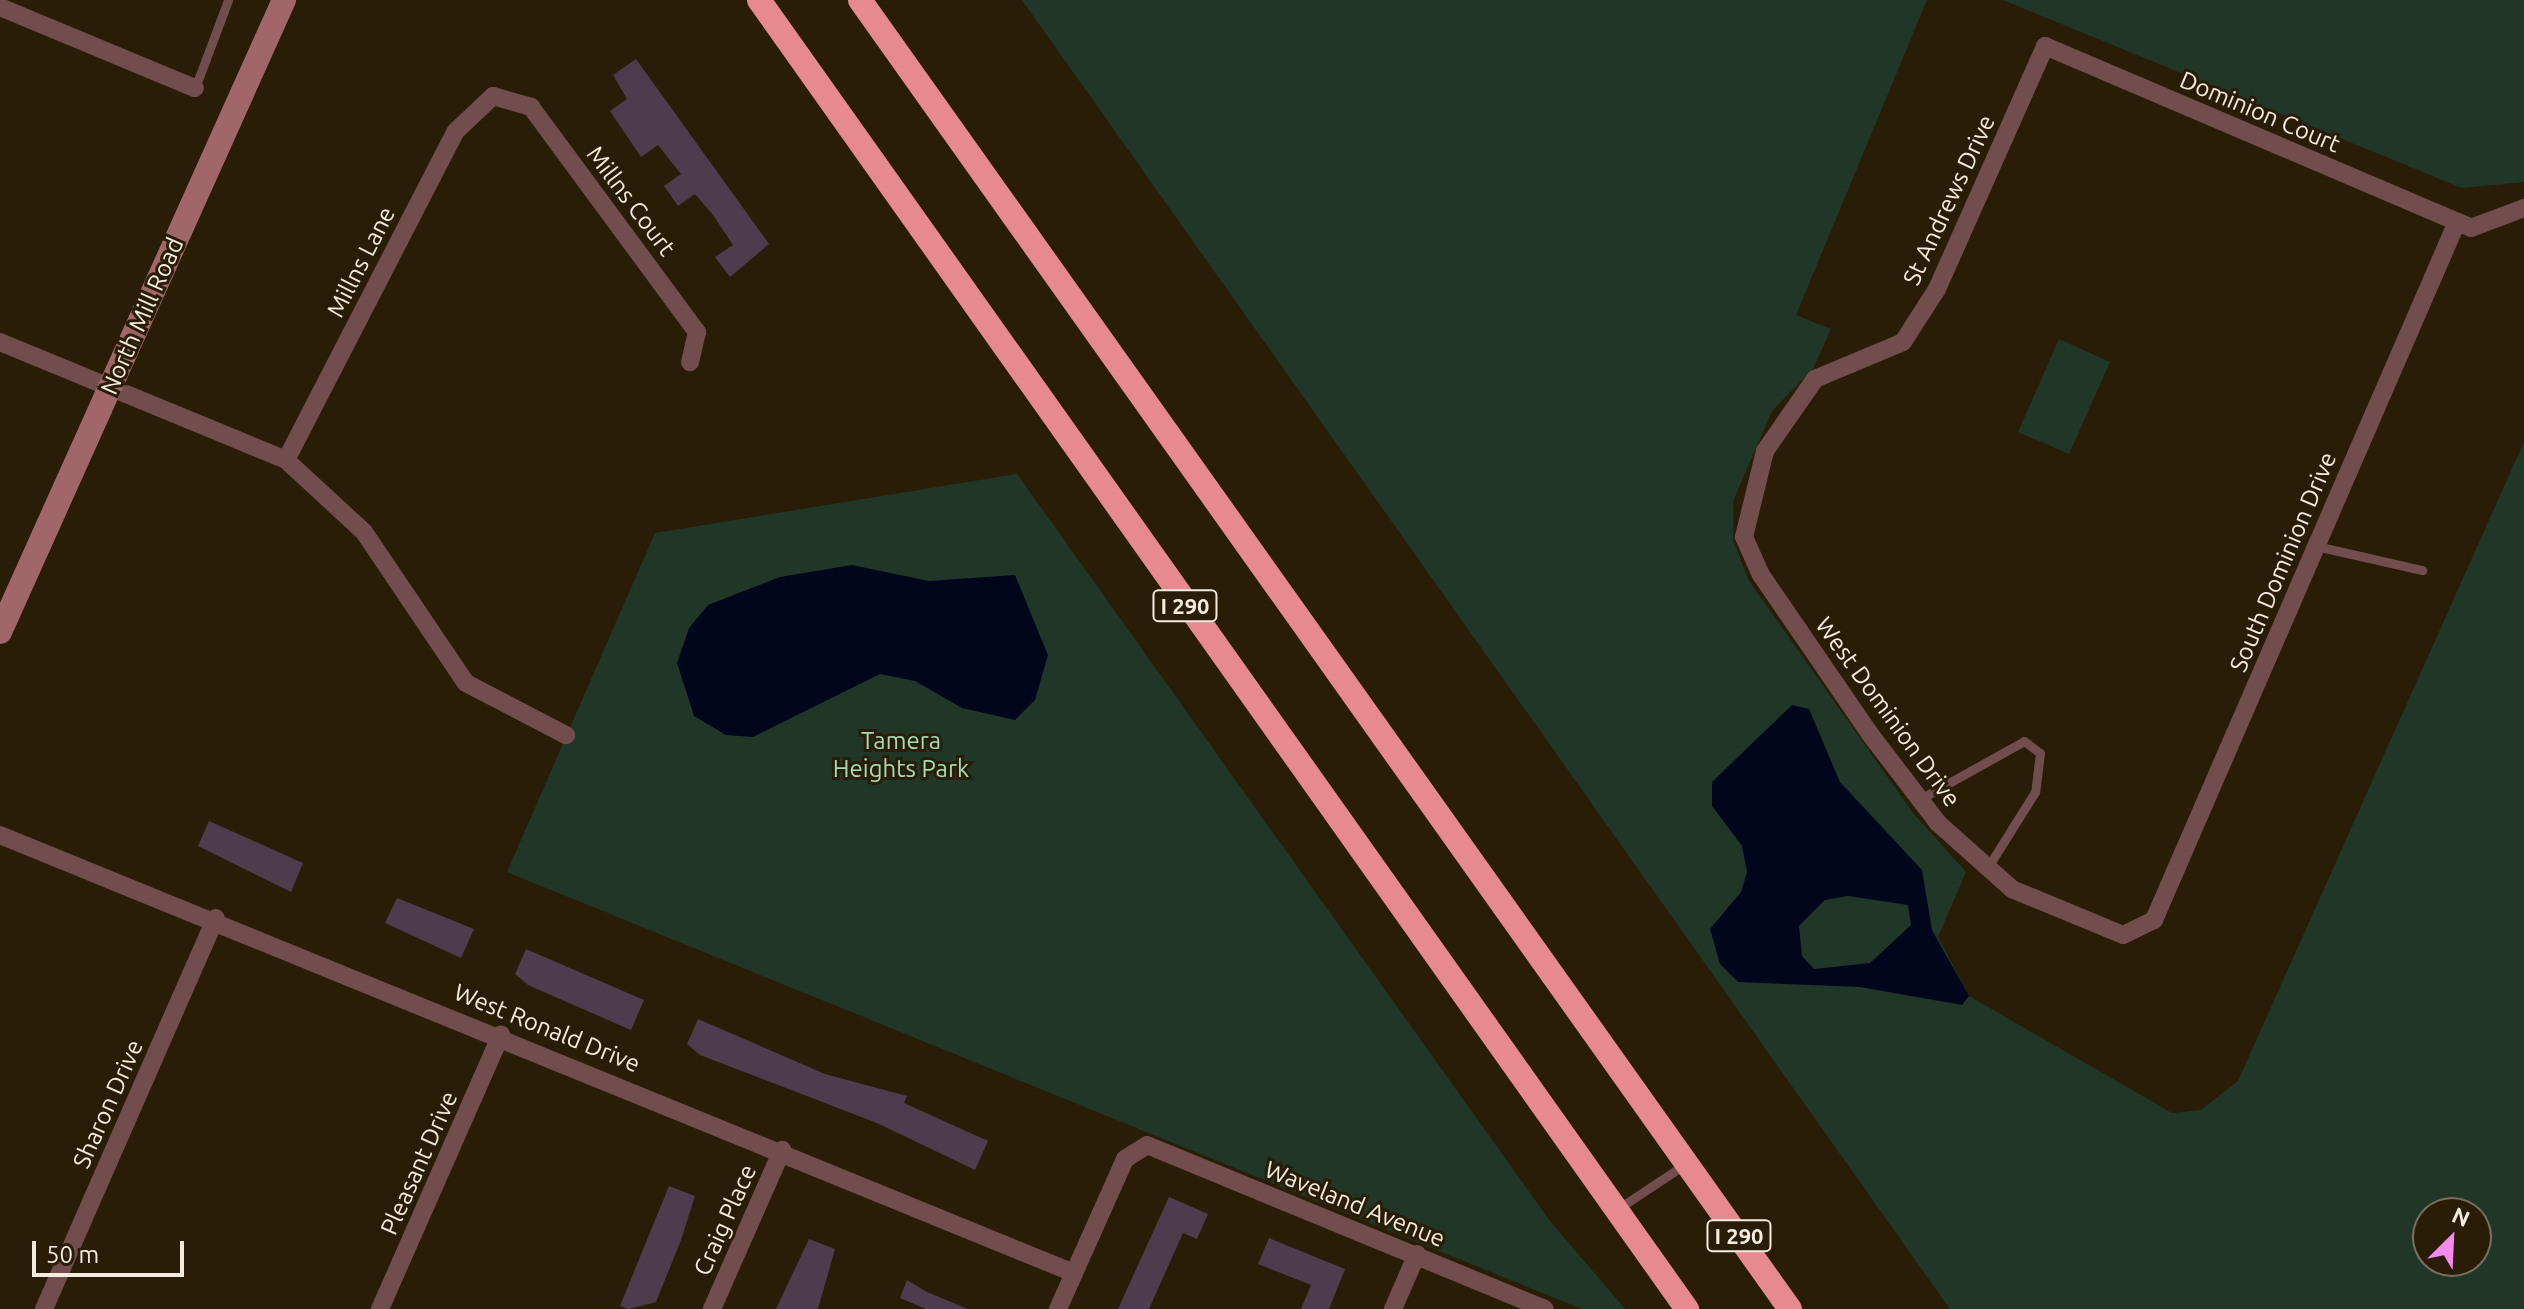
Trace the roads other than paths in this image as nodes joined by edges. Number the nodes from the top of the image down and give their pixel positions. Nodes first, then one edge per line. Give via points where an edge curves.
1 (228, 0) edge
2 (284, 0) edge
3 (759, 0) edge
4 (860, 0) edge
5 (0, 7) edge
6 (2045, 46) joint
7 (195, 88) joint
8 (493, 96) joint
9 (2524, 208) edge
10 (2464, 225) junction
11 (0, 342) edge
12 (690, 362) dead end
13 (110, 387) junction
14 (286, 460) junction
15 (1744, 537) joint
16 (2316, 546) junction
17 (2422, 570) dead end
18 (0, 632) edge
19 (566, 735) dead end
20 (1920, 799) junction
21 (0, 835) edge
22 (1988, 868) junction
23 (216, 918) junction
24 (2154, 920) joint
25 (501, 1035) junction
26 (782, 1150) junction
27 (1687, 1163) junction
28 (1616, 1210) junction
29 (1417, 1254) junction
30 (1074, 1273) junction
31 (44, 1309) edge
32 (380, 1309) edge
33 (712, 1309) edge
34 (1058, 1309) edge
35 (1393, 1309) edge
36 (1545, 1309) edge
37 (1687, 1309) edge
38 (1790, 1309) edge

1 - 7 lane
2 - 13 street, North Mill Road
3 - 28 highway, I 290
4 - 27 highway, I 290
5 - 7 street
6 - 10 street, Dominion Court
6 - 15 street, St Andrews Drive via 1937,289 1903,342 1815,379 1765,451
8 - 12 street, Millns Court via 531,107 697,332
8 - 14 street, Millns Lane via 456,131
9 - 10 street
10 - 16 street, South Dominion Drive
11 - 13 street
13 - 14 street
13 - 18 street, North Mill Road
14 - 19 street via 364,532 466,683
15 - 20 street, West Dominion Drive via 1761,575
16 - 17 lane
16 - 24 street, South Dominion Drive
20 - 22 street, West Dominion Drive
20 - 22 lane via 2024,741 2040,753 2035,792
21 - 23 street, West Ronald Drive
22 - 24 street, West Dominion Drive via 2012,889 2123,935
23 - 25 street, West Ronald Drive
23 - 31 street, Sharon Drive
25 - 26 street, West Ronald Drive
25 - 32 street, Pleasant Drive
26 - 30 street, West Ronald Drive
26 - 33 street, Craig Place
27 - 28 lane
27 - 38 highway, I 290
28 - 37 highway, I 290
29 - 30 street, Waveland Avenue via 1147,1145 1125,1159
29 - 35 street
29 - 36 street, Waveland Avenue
30 - 34 street

